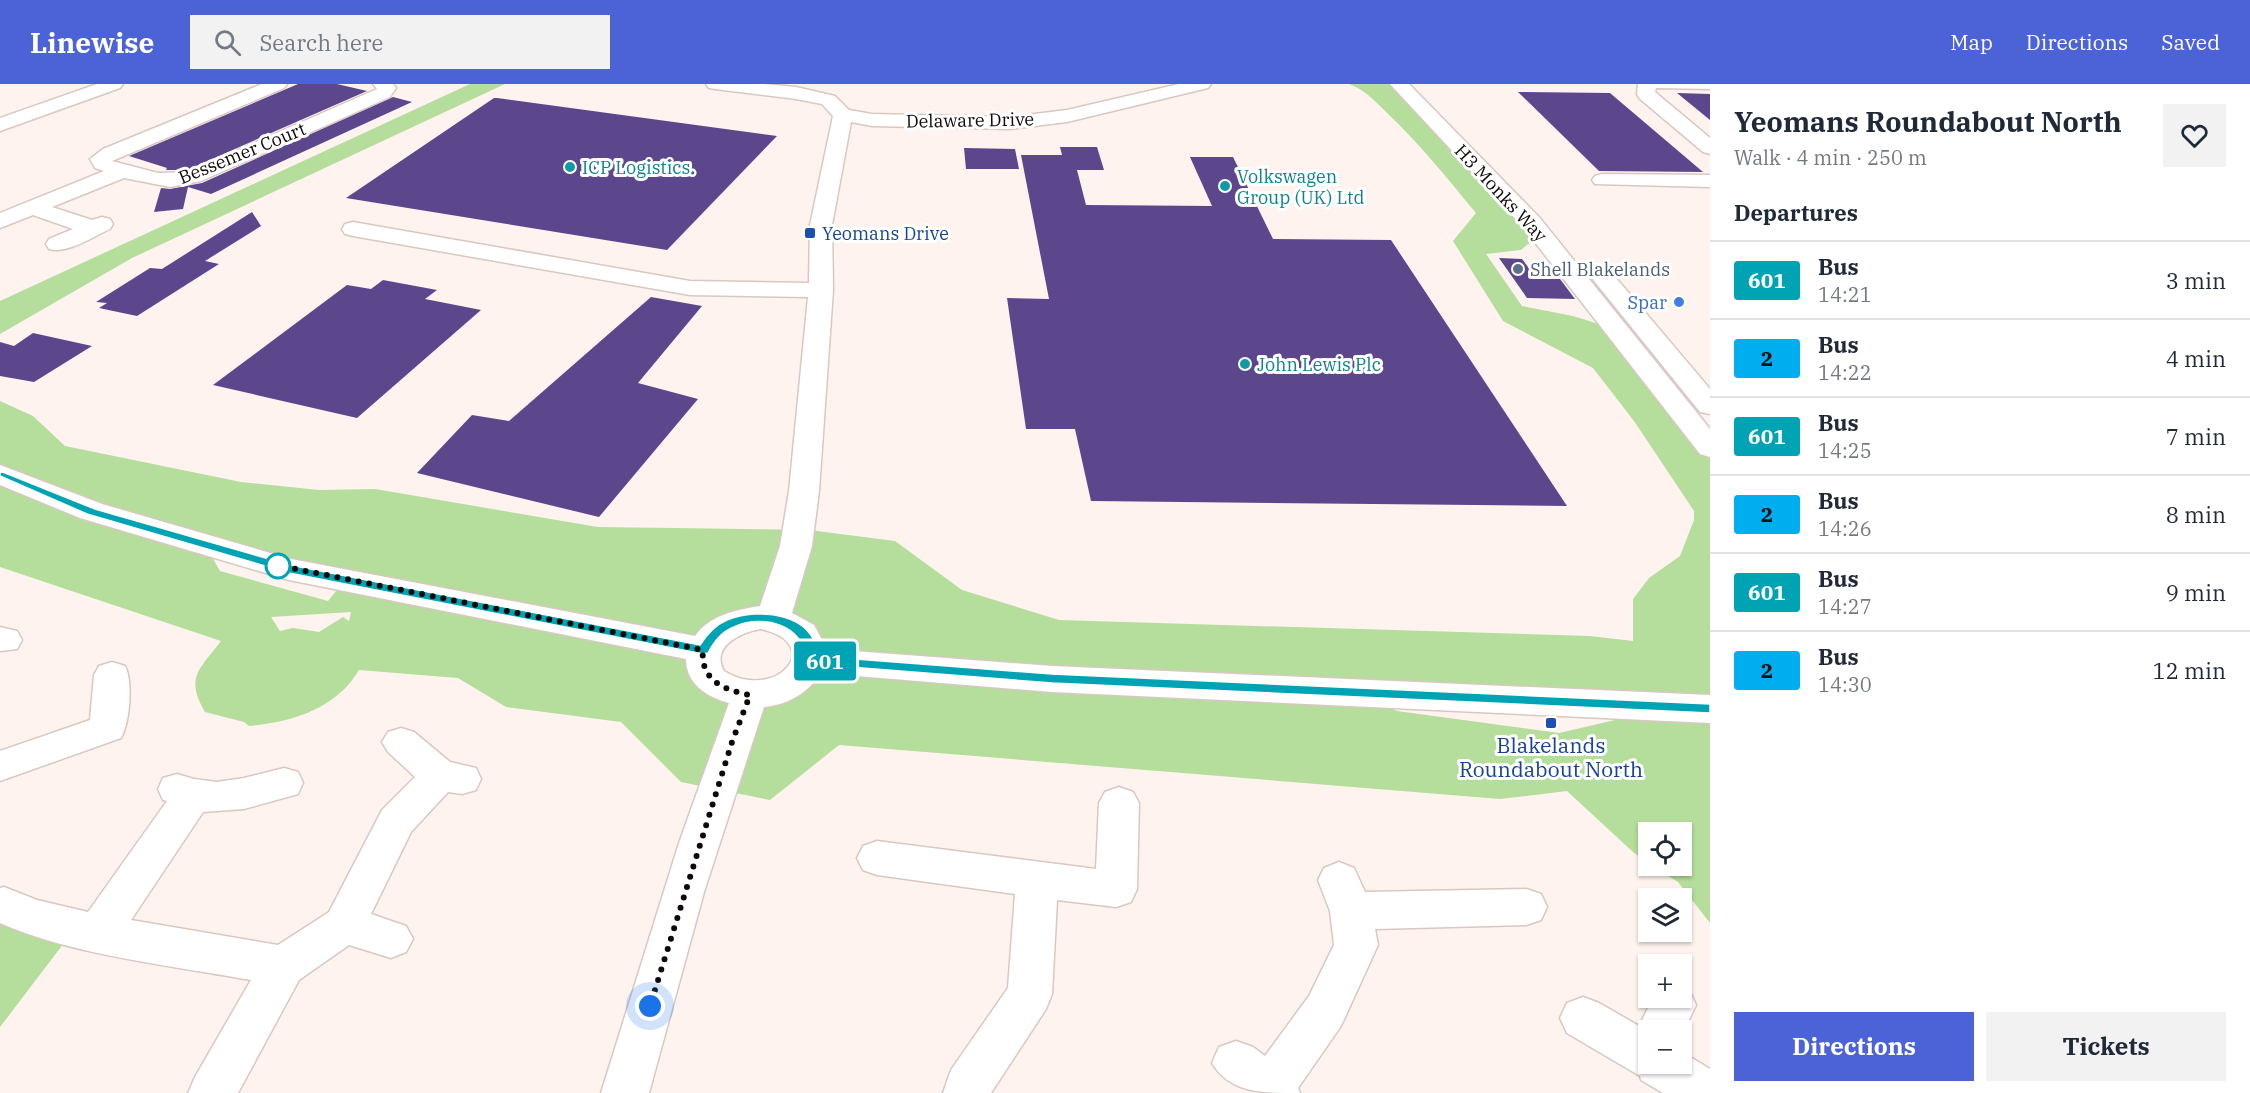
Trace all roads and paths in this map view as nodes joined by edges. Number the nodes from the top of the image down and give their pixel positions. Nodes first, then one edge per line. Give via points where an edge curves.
1 (114, 84) edge
2 (278, 84) edge
3 (382, 84) edge
4 (715, 84) edge
5 (1202, 84) edge
6 (1399, 84) edge
7 (1421, 84) edge
8 (1647, 84) edge
9 (1661, 84) edge
10 (1710, 84) edge
11 (843, 115) junction
12 (8, 122) edge
13 (1710, 148) edge
14 (123, 171) junction
15 (1602, 180) dead end
16 (1710, 182) edge
17 (32, 207) junction
18 (0, 221) edge
19 (353, 229) dead end
20 (57, 244) dead end
21 (821, 290) junction
22 (1710, 406) edge
23 (1710, 448) edge
24 (0, 474) edge
25 (773, 618) junction
26 (703, 650) junction
27 (811, 660) junction
28 (112, 675) dead end
29 (750, 695) junction
30 (1700, 708) edge
31 (401, 742) dead end
32 (0, 766) edge
33 (284, 783) dead end
34 (1119, 803) dead end
35 (877, 858) dead end
36 (1037, 880) junction
37 (4, 905) dead end
38 (1526, 907) dead end
39 (344, 925) junction
40 (98, 933) junction
41 (391, 939) dead end
42 (283, 966) junction
43 (1583, 1018) dead end
44 (1638, 1038) edge
45 (1687, 1074) edge
46 (1260, 1082) edge
47 (212, 1093) edge
48 (625, 1093) edge
49 (968, 1093) edge
50 (1707, 1093) edge

1 - 12 street via 51,107 26,101 6,106 0,111
2 - 14 street, Bessemer Court via 100,159 102,164
3 - 14 street, Bessemer Court via 387,88 384,93 194,177 163,182
4 - 11 street via 828,100
5 - 11 street, Delaware Drive via 1067,116 1010,123 872,120
6 - 23 street, H3 Monks Way via 1531,222
7 - 22 street, H3 Monks Way via 1554,220
8 - 13 street via 1646,94
9 - 10 street
11 - 21 street via 820,225
14 - 17 street
15 - 16 street
17 - 18 street
17 - 20 street via 101,225
19 - 21 street via 690,288
21 - 25 street via 796,546
24 - 26 street via 91,511 289,569
25 - 26 street via 730,623 711,636
25 - 27 street via 804,634 811,648
26 - 29 street via 705,672 716,683 729,691
27 - 29 street via 803,675 786,687
27 - 30 street via 1052,679
28 - 32 street via 108,728
29 - 48 street via 671,930
31 - 39 street via 451,777 396,821
33 - 40 street via 232,797 185,793
34 - 36 street via 1116,889
35 - 36 street
36 - 49 street via 1030,994 968,1086
37 - 40 street
38 - 46 street via 1345,895 1356,945 1325,1011
39 - 41 street
39 - 42 street
40 - 42 street
42 - 47 street
43 - 44 street
45 - 50 street

